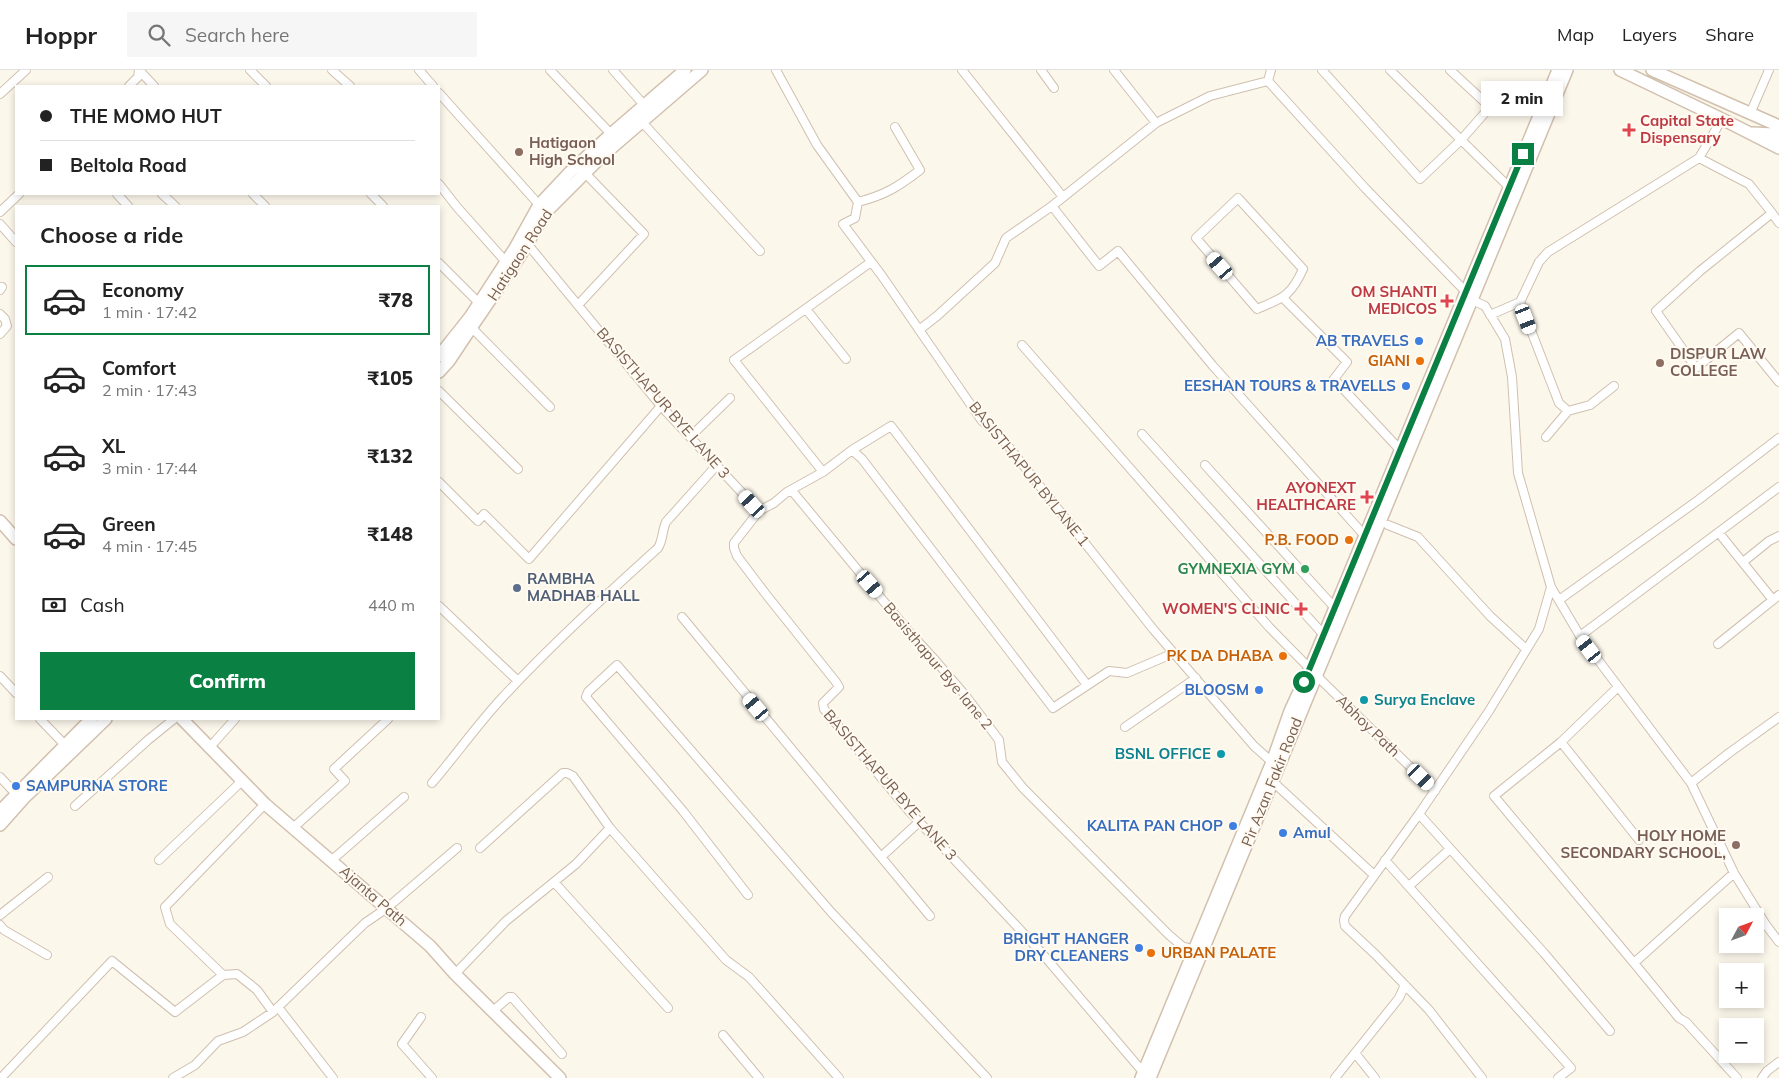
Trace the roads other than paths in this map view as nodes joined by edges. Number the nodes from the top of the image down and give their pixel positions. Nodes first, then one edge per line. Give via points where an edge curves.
1 (26, 70) edge
2 (139, 70) edge
3 (250, 70) edge
4 (332, 70) edge
5 (419, 70) edge
6 (550, 70) edge
7 (613, 70) edge
8 (685, 70) edge
9 (702, 70) edge
10 (776, 70) edge
11 (962, 70) edge
12 (1041, 70) edge
13 (1114, 70) edge
14 (1271, 70) edge
15 (1322, 70) edge
16 (1390, 70) edge
17 (1450, 70) edge
18 (1558, 70) edge
19 (1567, 70) edge
20 (1620, 70) edge
21 (1652, 70) edge
22 (1769, 70) edge
23 (1268, 81) junction
24 (130, 85) edge
25 (153, 85) edge
26 (265, 85) edge
27 (349, 85) edge
28 (432, 85) edge
29 (1054, 88) dead end
30 (0, 94) edge
31 (440, 94) edge
32 (644, 105) junction
33 (1750, 114) junction
34 (1722, 119) junction
35 (642, 122) junction
36 (1156, 123) junction
37 (895, 127) dead end
38 (1777, 132) edge
39 (1749, 133) junction
40 (611, 134) junction
41 (1462, 140) junction
42 (1779, 148) edge
43 (1699, 158) junction
44 (584, 173) junction
45 (440, 185) edge
46 (1509, 187) junction
47 (18, 195) edge
48 (118, 195) edge
49 (163, 195) edge
50 (254, 195) edge
51 (372, 195) edge
52 (1063, 197) junction
53 (858, 202) junction
54 (127, 205) edge
55 (174, 205) edge
56 (263, 205) edge
57 (382, 205) edge
58 (1052, 206) junction
59 (543, 209) junction
60 (0, 212) edge
61 (1772, 214) junction
62 (1779, 223) edge
63 (0, 224) edge
64 (525, 240) junction
65 (15, 241) edge
66 (760, 251) dead end
67 (506, 262) junction
68 (871, 262) junction
69 (440, 264) edge
70 (1469, 296) junction
71 (1283, 298) junction
72 (479, 302) junction
73 (1520, 302) junction
74 (578, 305) junction
75 (806, 308) junction
76 (0, 314) edge
77 (1490, 315) junction
78 (468, 325) junction
79 (919, 330) junction
80 (0, 334) edge
81 (1022, 345) dead end
82 (440, 355) edge
83 (846, 359) dead end
84 (440, 371) edge
85 (1779, 382) edge
86 (1614, 386) dead end
87 (440, 393) edge
88 (730, 398) dead end
89 (550, 406) dead end
90 (661, 406) junction
91 (1568, 411) junction
92 (1142, 434) dead end
93 (690, 437) junction
94 (1546, 437) dead end
95 (1779, 438) edge
96 (852, 450) junction
97 (1404, 454) junction
98 (1205, 464) dead end
99 (716, 465) junction
100 (518, 469) dead end
101 (823, 472) junction
102 (440, 483) edge
103 (1779, 487) edge
104 (787, 492) junction
105 (758, 511) junction
106 (0, 521) edge
107 (1388, 525) dead end
108 (1719, 533) junction
109 (1365, 536) junction
110 (1779, 536) edge
111 (15, 538) edge
112 (1743, 562) junction
113 (1551, 587) junction
114 (1776, 598) edge
115 (1559, 600) junction
116 (440, 607) edge
117 (1335, 608) junction
118 (682, 617) dead end
119 (1324, 635) junction
120 (1580, 636) junction
121 (1718, 644) dead end
122 (1526, 649) junction
123 (1174, 652) junction
124 (1317, 675) junction
125 (0, 676) edge
126 (1196, 678) junction
127 (518, 681) junction
128 (1087, 685) junction
129 (1618, 686) junction
130 (15, 692) edge
131 (1779, 717) edge
132 (41, 720) edge
133 (90, 720) edge
134 (105, 720) edge
135 (173, 720) edge
136 (183, 720) edge
137 (234, 720) edge
138 (387, 720) edge
139 (1125, 727) dead end
140 (1561, 742) junction
141 (65, 745) junction
142 (210, 747) junction
143 (1272, 762) junction
144 (0, 777) edge
145 (1269, 778) junction
146 (242, 780) junction
147 (432, 783) dead end
148 (1690, 783) junction
149 (1435, 790) junction
150 (16, 794) junction
151 (404, 796) dead end
152 (265, 804) junction
153 (75, 806) dead end
154 (0, 811) edge
155 (1419, 814) junction
156 (919, 822) junction
157 (0, 825) edge
158 (293, 828) junction
159 (610, 828) junction
160 (1639, 840) dead end
161 (457, 848) dead end
162 (480, 848) dead end
163 (1450, 848) junction
164 (881, 857) junction
165 (159, 860) dead end
166 (332, 860) junction
167 (1385, 860) junction
168 (1734, 873) junction
169 (1374, 875) junction
170 (48, 877) dead end
171 (554, 882) junction
172 (1409, 886) junction
173 (748, 895) dead end
174 (386, 908) junction
175 (0, 915) edge
176 (930, 916) dead end
177 (0, 925) edge
178 (1779, 942) edge
179 (1194, 950) junction
180 (47, 955) dead end
181 (1634, 963) junction
182 (456, 974) junction
183 (223, 975) junction
184 (1405, 985) junction
185 (668, 1008) dead end
186 (276, 1010) junction
187 (493, 1011) junction
188 (421, 1017) dead end
189 (1610, 1032) dead end
190 (723, 1035) dead end
191 (1355, 1053) junction
192 (562, 1054) dead end
193 (1779, 1062) edge
194 (1145, 1076) edge
195 (2, 1077) edge
196 (173, 1078) edge
197 (333, 1078) edge
198 (432, 1078) edge
199 (560, 1078) edge
200 (759, 1078) edge
201 (839, 1078) edge
202 (987, 1078) edge
203 (1335, 1078) edge
204 (1375, 1078) edge
205 (1482, 1078) edge
206 (1558, 1078) edge
207 (1737, 1078) edge
208 (1762, 1078) edge

1 - 30 street
2 - 24 street via 138,77
2 - 25 street
3 - 26 street
4 - 27 street
5 - 28 street
6 - 40 street
7 - 32 street
8 - 32 main road
9 - 35 main road, Hatigaon Road
10 - 53 street via 817,145
11 - 52 street
12 - 29 street
13 - 36 street
14 - 23 street
15 - 41 street via 1420,179
16 - 41 street
17 - 41 street via 1490,106
18 - 46 main road
19 - 70 main road, Pir Azan Fakir Road
20 - 34 main road
21 - 33 main road
22 - 33 street
23 - 36 street via 1210,96
23 - 70 street
31 - 59 street
32 - 40 main road
33 - 38 main road
34 - 39 main road
34 - 43 street
35 - 44 main road, Hatigaon Road
35 - 66 street
36 - 52 street
37 - 53 street via 920,170 881,196
38 - 39 main road
39 - 42 main road
40 - 59 main road via 570,172
41 - 46 street
43 - 61 street via 1749,184
43 - 73 street via 1548,252 1539,262
44 - 59 main road, Hatigaon Road
44 - 74 street via 644,234
45 - 67 street
46 - 70 main road
47 - 60 street
48 - 54 street
49 - 55 street
50 - 56 street
51 - 57 street
52 - 58 street
53 - 68 street, BASISTHAPUR BYLANE 1 via 855,218 843,224
58 - 79 street via 1006,238 995,263
58 - 109 street via 1099,266 1118,251 1213,366
59 - 64 main road
61 - 62 street
61 - 85 street via 1656,311 1696,368 1739,333
63 - 65 street
64 - 67 main road
64 - 74 street, BASISTHAPUR BYE LANE 3
64 - 78 main road, Hatigaon Road
67 - 72 main road
68 - 75 street
68 - 79 street, BASISTHAPUR BYLANE 1
69 - 72 street
70 - 77 street via 1485,306
70 - 97 main road, Pir Azan Fakir Road
71 - 71 street via 1257,309 1196,238 1238,198 1303,269 1296,284
71 - 97 street via 1347,362 1334,378
72 - 78 main road
73 - 77 street
73 - 91 street via 1559,403
74 - 90 street, BASISTHAPUR BYE LANE 3
75 - 83 street
75 - 101 street via 734,360
76 - 80 street via 7,326
77 - 113 street via 1505,339 1512,377 1518,473
78 - 82 main road
78 - 84 main road, Hatigaon Road via 449,361
78 - 89 street
79 - 123 street, BASISTHAPUR BYLANE 1 via 982,421 1001,437
81 - 124 street, Abhoy Path via 1262,619
86 - 91 street via 1590,405
87 - 100 street
88 - 93 street
90 - 93 street, BASISTHAPUR BYE LANE 3
90 - 102 street via 529,559 484,514 478,521
91 - 94 street
92 - 119 street
93 - 99 street, BASISTHAPUR BYE LANE 3
95 - 115 street
96 - 101 street
96 - 128 street via 1053,708
96 - 128 street via 891,426
97 - 109 main road, Pir Azan Fakir Road
97 - 124 main road, Pir Azan Fakir Road
98 - 117 street
99 - 105 street, BASISTHAPUR BYE LANE 3
99 - 127 street via 666,522 658,548
101 - 104 street
103 - 108 street
104 - 105 street
104 - 179 street, Basisthapur Bye lane 2 via 793,492 964,695 999,740 1002,762 1023,788 1169,934 1182,946
105 - 156 street, BASISTHAPUR BYE LANE 3 via 734,543 738,556 839,687 822,702 824,709
106 - 111 main road
107 - 122 street via 1418,538 1490,616
108 - 112 street
108 - 120 street
109 - 117 main road, Pir Azan Fakir Road
110 - 112 street
112 - 114 street
113 - 115 street
113 - 122 street via 1539,628
114 - 121 street
115 - 120 street
116 - 127 street
117 - 119 main road, Pir Azan Fakir Road
118 - 164 street
119 - 124 main road, Pir Azan Fakir Road
120 - 129 street
122 - 149 street
123 - 126 street, BASISTHAPUR BYLANE 1
123 - 128 street via 1126,674 1109,671
124 - 143 main road, Pir Azan Fakir Road via 1290,711
124 - 145 main road, Pir Azan Fakir Road
124 - 149 street, Abhoy Path
125 - 130 street
126 - 139 street
126 - 143 street, BASISTHAPUR BYLANE 1 via 1254,746
127 - 147 street
129 - 140 street
129 - 148 street
131 - 148 street
132 - 141 street
133 - 141 main road
134 - 157 main road
135 - 153 street
136 - 142 main road, Ajanta Path
137 - 142 street
138 - 158 street via 334,769 345,781
140 - 160 street
140 - 181 street via 1494,796
141 - 150 main road
142 - 146 main road, Ajanta Path
143 - 145 main road, Pir Azan Fakir Road
144 - 150 street
145 - 169 street
145 - 179 main road, Pir Azan Fakir Road
145 - 194 main road, Pir Azan Fakir Road
146 - 152 main road, Ajanta Path
146 - 165 street
148 - 168 street
149 - 155 street
150 - 154 main road
151 - 166 street
152 - 158 main road, Ajanta Path
152 - 183 street via 166,907 170,924
155 - 163 street
155 - 167 street
156 - 164 street
156 - 194 street, BASISTHAPUR BYE LANE 3 via 1040,951
158 - 166 main road, Ajanta Path
159 - 162 street via 573,776 563,773
159 - 171 street
159 - 201 street via 726,960 749,977
161 - 174 street
163 - 172 street
163 - 189 street
164 - 176 street
166 - 174 main road, Ajanta Path
167 - 169 street
167 - 172 street
168 - 178 street
168 - 181 street
169 - 184 street via 1345,916 1345,926
170 - 175 street
171 - 182 street via 506,921
171 - 185 street
172 - 206 street via 1571,1068
173 - 202 street via 683,811 586,697 618,665 831,912
174 - 182 main road, Ajanta Path via 430,946
174 - 186 street via 366,923
177 - 180 street
179 - 194 main road, Pir Azan Fakir Road
181 - 207 street via 1679,1018
182 - 187 main road, Ajanta Path
183 - 186 street via 236,974
183 - 195 street via 175,1012 112,961
184 - 191 street via 1399,998
184 - 205 street via 1429,1010
186 - 196 street via 243,1032 218,1041 195,1065
186 - 197 street
187 - 192 street via 512,997
187 - 199 main road, Ajanta Path
188 - 198 street via 402,1044
190 - 200 street
191 - 203 street
191 - 204 street
193 - 208 street

